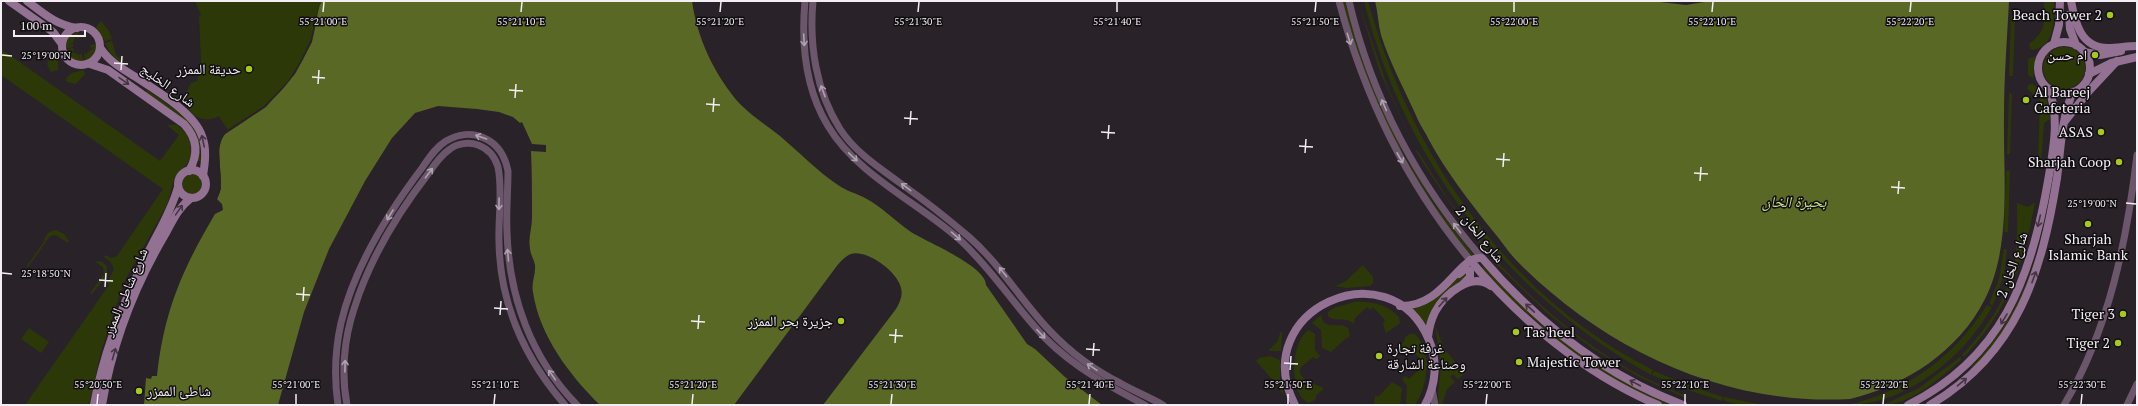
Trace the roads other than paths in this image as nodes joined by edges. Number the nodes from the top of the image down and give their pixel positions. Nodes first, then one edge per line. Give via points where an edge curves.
1 (9, 1) edge
2 (27, 1) edge
3 (809, 1) edge
4 (1339, 1) edge
5 (1349, 1) edge
6 (2060, 1) edge
7 (2070, 1) edge
8 (76, 28) junction
9 (62, 44) junction
10 (2054, 44) junction
11 (2076, 45) junction
12 (2137, 46) edge
13 (101, 49) junction
14 (2084, 52) junction
15 (2137, 58) edge
16 (2117, 61) junction
17 (90, 64) junction
18 (2089, 74) junction
19 (2049, 89) junction
20 (2073, 92) junction
21 (2064, 123) junction
22 (2137, 154) edge
23 (189, 171) junction
24 (203, 176) junction
25 (178, 187) junction
26 (2046, 190) junction
27 (191, 198) junction
28 (932, 207) junction
29 (926, 213) junction
30 (2049, 220) junction
31 (1482, 258) junction
32 (1470, 260) junction
33 (510, 272) junction
34 (502, 273) junction
35 (1454, 278) junction
36 (1462, 285) junction
37 (1501, 294) junction
38 (1400, 306) junction
39 (530, 335) junction
40 (1428, 337) junction
41 (521, 339) junction
42 (2137, 384) edge
43 (1432, 388) junction
44 (1292, 403) edge
45 (94, 405) edge
46 (102, 405) edge
47 (338, 405) edge
48 (347, 405) edge
49 (565, 405) edge
50 (577, 405) edge
51 (1145, 405) edge
52 (1163, 405) edge
53 (1425, 405) edge
54 (1435, 405) edge
55 (1658, 405) edge
56 (1683, 405) edge
57 (1908, 405) edge
58 (1930, 405) edge
59 (2064, 405) edge
60 (2127, 405) edge

1 - 9 main road via 53,32
2 - 8 main road via 54,21
28 -> 3 street via 862,155 847,139 836,121 823,92 815,62
3 -> 29 street via 803,30 806,67 824,120 853,157
4 -> 32 street, شارع الخان 2 via 1361,75 1390,140 1428,204
31 -> 5 street, شارع الخان 2 via 1441,206 1399,136 1372,75
6 - 10 main road via 2059,25
7 - 11 main road via 2070,23
7 - 12 main road via 2077,28 2088,41 2104,48
8 - 9 main road via 65,35
8 - 13 main road via 93,31 99,38
9 - 17 main road via 63,54 68,61 81,66
10 - 11 main road via 2065,42
10 - 19 main road via 2044,52 2038,65 2042,80
11 - 14 main road
12 - 14 main road via 2106,55
13 - 17 main road via 97,58
24 -> 13 main road, شارع الخليج via 204,142 193,120 113,62
14 - 18 main road via 2089,61
15 - 16 main road
16 - 18 main road
16 - 21 main road
17 -> 23 main road, شارع الخليج via 108,70 184,124 192,135 196,147
18 - 20 main road via 2083,85
19 - 20 main road via 2061,93
19 - 26 main road, شارع الخان 2 via 2055,122
20 - 21 main road, شارع الخان 2
21 - 30 main road, شارع الخان 2
22 - 59 street via 2126,226 2104,316 2085,366
23 - 24 main road via 195,171
23 - 25 main road via 180,177
24 - 27 main road via 206,182 204,192
25 - 27 main road
25 - 45 main road, شارع شاطئ الممزر via 172,208 125,299 108,348
26 - 30 main road via 2051,195
26 -> 57 main road, شارع الخان 2 via 2026,272 2004,320 1984,348 1959,373
46 -> 27 main road, شارع شاطئ الممزر via 117,344 142,278 177,213
28 - 29 street
52 -> 28 street via 1109,378 1067,348 1041,321 988,254
29 -> 51 street via 980,259 1036,328 1064,356 1096,380
58 -> 30 main road, شارع الخان 2 via 1974,371 2006,334 2030,288
31 - 32 main road
56 -> 31 main road, شارع الخان 2 via 1619,375 1575,346 1534,312
32 - 35 main road
32 - 37 main road, شارع الخان 2
33 - 34 street
33 - 39 street via 517,304
33 -> 47 street via 507,231 508,171 504,157 491,142 478,136 464,134 450,138 434,151 404,193 376,239 356,279 338,338
34 - 41 street via 509,306
48 -> 34 street via 344,371 346,340 353,310 364,283 384,243 418,187 445,152 459,144 481,146 494,157 498,167
35 - 36 main road via 1463,270 1469,270 1470,277
35 - 38 main road via 1427,301
36 - 37 main road via 1480,281 1489,284
40 -> 36 main road via 1437,309 1446,297
37 - 55 main road, شارع الخان 2 via 1586,366
38 - 40 main road via 1418,321
38 - 44 main road via 1379,296 1351,294 1329,300 1311,312 1296,329 1286,353 1286,379
39 - 41 street
50 -> 39 street via 548,369
40 - 43 main road via 1435,363
41 - 49 street via 540,373
42 - 60 street
43 - 53 main road
43 - 54 street

